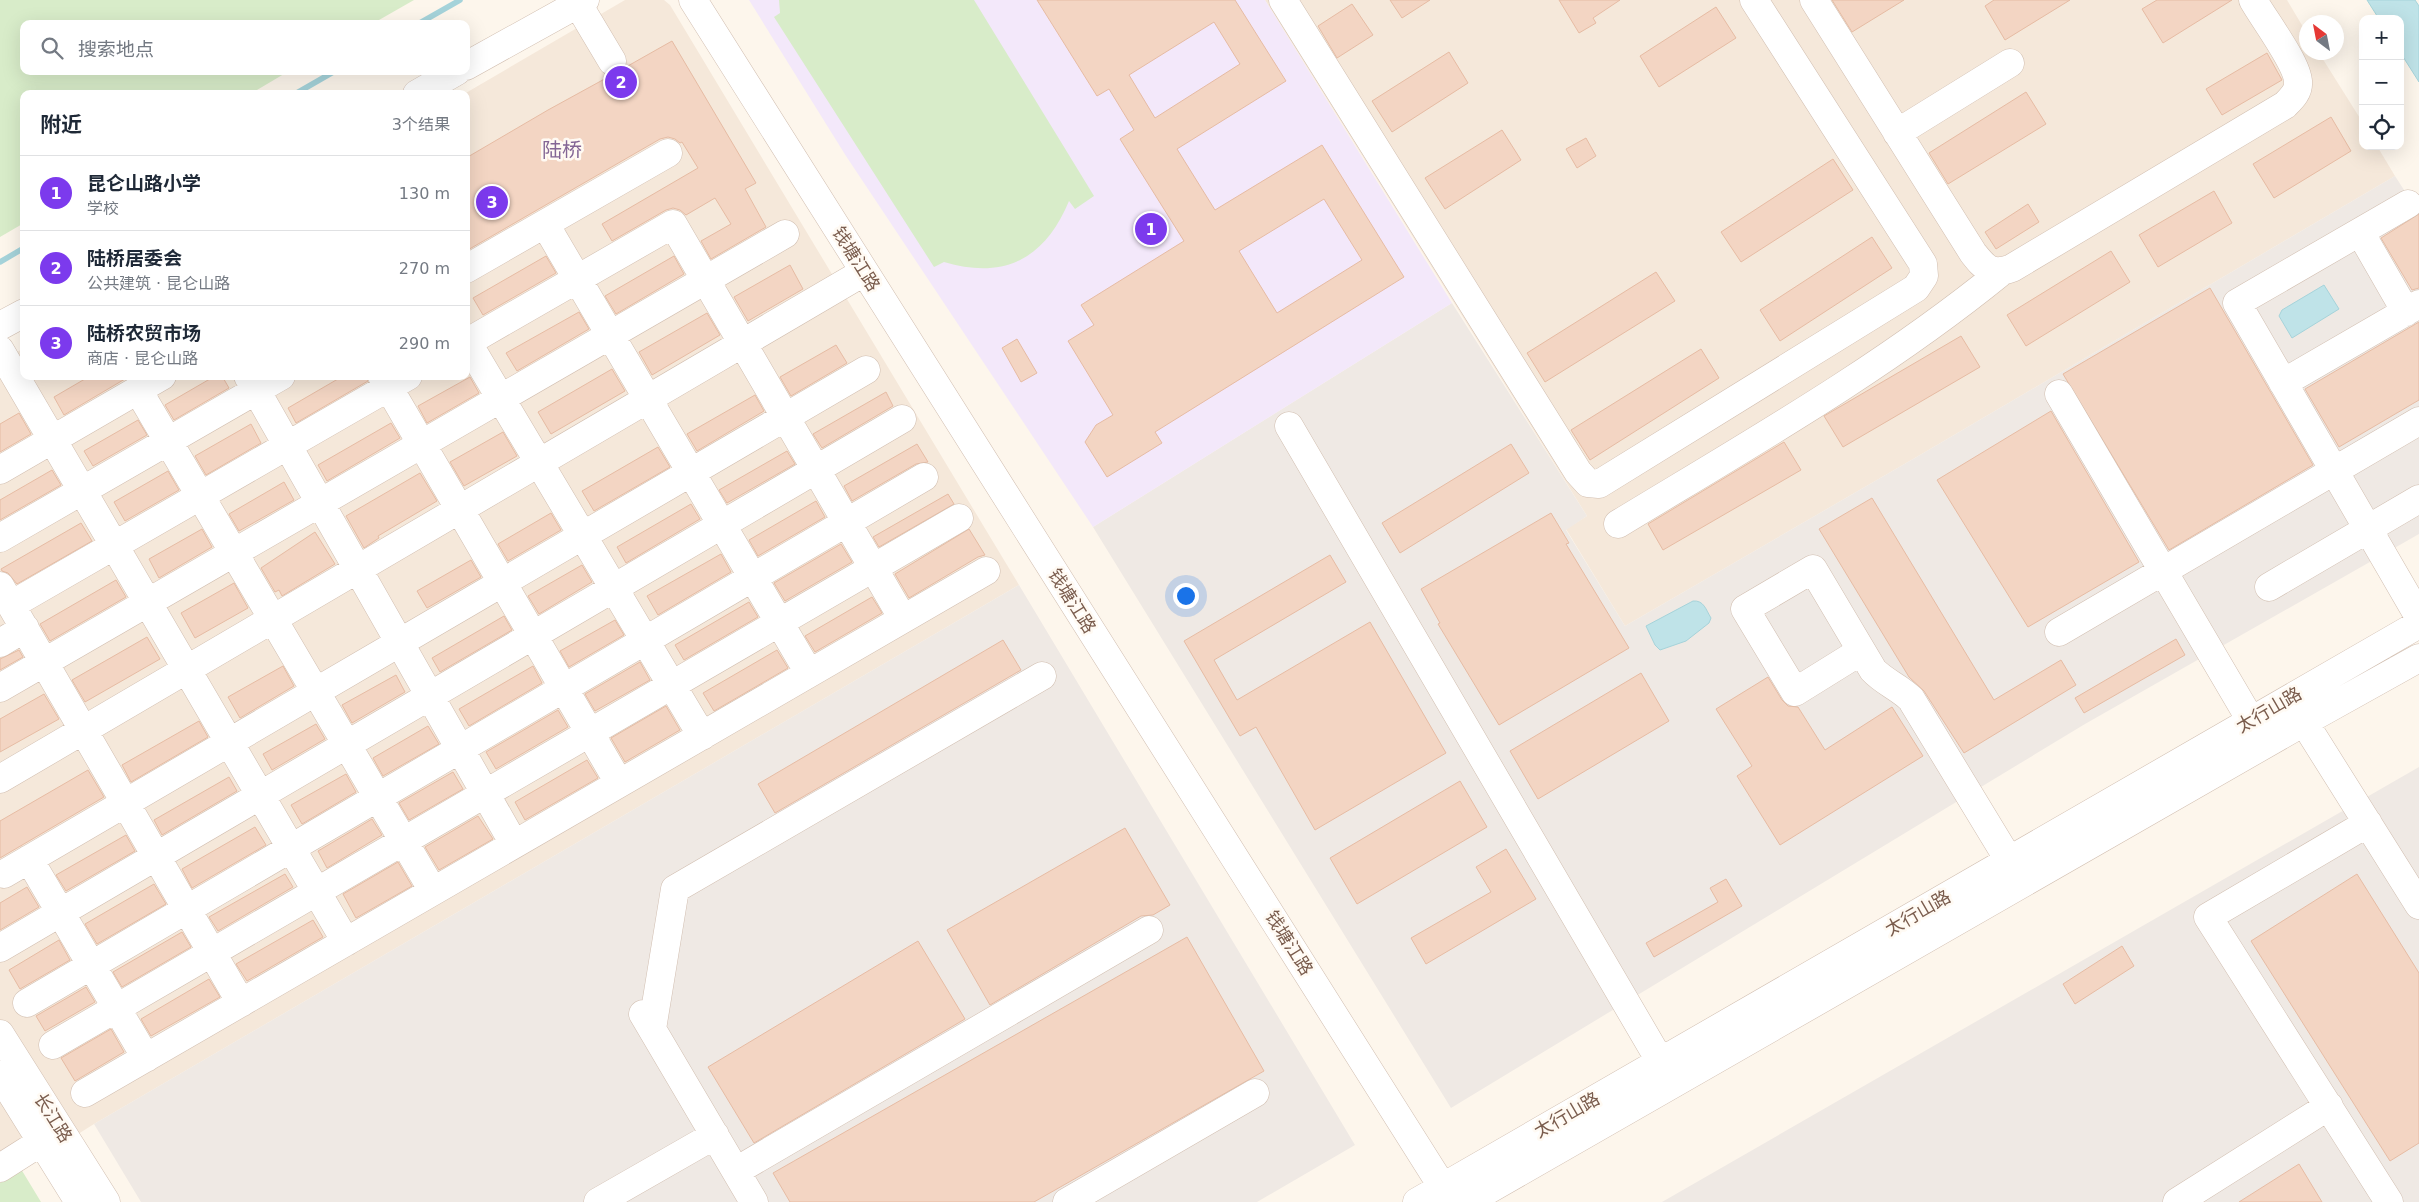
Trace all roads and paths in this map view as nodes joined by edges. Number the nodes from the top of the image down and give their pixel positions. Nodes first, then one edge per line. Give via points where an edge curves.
1 (693, 0) edge
2 (1754, 0) edge
3 (1814, 0) edge
4 (2252, 0) edge
5 (582, 2) edge
6 (1291, 3) edge
7 (612, 61) dead end
8 (2010, 62) dead end
9 (470, 64) edge
10 (451, 75) edge
11 (424, 90) edge
12 (1898, 132) junction
13 (668, 153) dead end
14 (2408, 204) dead end
15 (545, 224) junction
16 (2360, 232) junction
17 (785, 234) dead end
18 (470, 267) edge
19 (864, 272) junction
20 (2000, 273) junction
21 (578, 279) junction
22 (705, 280) junction
23 (2412, 308) edge
24 (20, 315) edge
25 (0, 326) edge
26 (610, 335) junction
27 (470, 340) edge
28 (742, 343) junction
29 (470, 347) edge
30 (0, 350) edge
31 (866, 370) dead end
32 (13, 380) edge
33 (155, 380) edge
34 (264, 380) edge
35 (393, 380) edge
36 (252, 383) edge
37 (2283, 383) junction
38 (138, 390) junction
39 (2059, 394) dead end
40 (501, 398) junction
41 (648, 399) junction
42 (785, 418) junction
43 (902, 419) dead end
44 (2419, 421) edge
45 (1289, 426) dead end
46 (53, 440) junction
47 (168, 441) junction
48 (422, 444) junction
49 (287, 446) junction
50 (539, 462) junction
51 (0, 470) edge
52 (816, 470) junction
53 (2334, 471) junction
54 (691, 472) junction
55 (924, 477) dead end
56 (82, 491) junction
57 (201, 496) junction
58 (2419, 499) edge
59 (320, 503) junction
60 (460, 509) junction
61 (959, 518) dead end
62 (846, 523) junction
63 (1618, 524) dead end
64 (722, 525) junction
65 (2368, 529) junction
66 (583, 536) junction
67 (0, 538) edge
68 (114, 546) junction
69 (234, 552) junction
70 (873, 568) junction
71 (357, 569) junction
72 (986, 571) dead end
73 (2163, 571) junction
74 (753, 577) junction
75 (502, 582) junction
76 (2269, 587) dead end
77 (614, 588) junction
78 (3, 591) edge
79 (147, 602) junction
80 (2419, 617) edge
81 (273, 619) junction
82 (903, 619) junction
83 (780, 622) junction
84 (2419, 624) edge
85 (25, 628) junction
86 (2060, 632) dead end
87 (533, 635) junction
88 (645, 640) junction
89 (0, 643) edge
90 (400, 643) junction
91 (1861, 651) junction
92 (2419, 658) edge
93 (44, 662) junction
94 (186, 669) junction
95 (809, 673) junction
96 (1042, 676) dead end
97 (672, 685) junction
98 (0, 688) edge
99 (564, 688) junction
100 (316, 692) junction
101 (430, 696) junction
102 (2251, 721) junction
103 (2304, 722) junction
104 (83, 730) junction
105 (590, 733) junction
106 (702, 736) junction
107 (229, 742) junction
108 (2265, 744) junction
109 (347, 745) junction
110 (460, 749) junction
111 (0, 779) edge
112 (619, 783) junction
113 (485, 794) junction
114 (260, 795) junction
115 (378, 797) junction
116 (126, 803) junction
117 (2368, 823) junction
118 (403, 841) junction
119 (514, 844) junction
120 (291, 848) junction
121 (156, 856) junction
122 (29, 860) junction
123 (2009, 860) junction
124 (4, 874) dead end
125 (2023, 883) junction
126 (317, 891) junction
127 (433, 891) junction
128 (2419, 905) edge
129 (187, 909) junction
130 (60, 912) junction
131 (1150, 930) dead end
132 (346, 942) junction
133 (0, 948) edge
134 (212, 953) junction
135 (92, 965) junction
136 (27, 1003) dead end
137 (241, 1003) junction
138 (637, 1004) dead end
139 (117, 1008) junction
140 (652, 1028) junction
141 (0, 1034) edge
142 (53, 1045) dead end
143 (146, 1058) junction
144 (1667, 1072) junction
145 (0, 1075) edge
146 (85, 1093) dead end
147 (1255, 1093) dead end
148 (2329, 1106) junction
149 (715, 1135) junction
150 (41, 1142) junction
151 (0, 1168) edge
152 (736, 1171) junction
153 (1447, 1195) edge
154 (79, 1202) edge
155 (106, 1202) edge
156 (598, 1202) edge
157 (754, 1202) edge
158 (1067, 1202) edge
159 (1417, 1202) edge
160 (1467, 1202) edge
161 (2177, 1202) edge
162 (2390, 1202) edge

1 - 19 street, 钱塘江路
2 - 6 street via 1923,264 1924,276 1916,288 1599,484 1588,483 1578,472
3 - 12 street
4 - 20 street via 2294,66 2298,82 2296,94 2285,105
5 - 7 street
5 - 9 street
8 - 12 street
10 - 11 street
12 - 20 street via 1973,252 1990,270
13 - 15 street
14 - 16 street
15 - 18 street
15 - 21 street
16 - 23 street
16 - 37 street via 2237,304
17 - 22 street
19 - 28 street
19 - 153 street, 钱塘江路
20 - 63 street via 1954,310 1797,416
21 - 22 street via 672,224
21 - 26 street
21 - 27 street
22 - 26 street
22 - 28 street
23 - 37 street
24 - 25 street
26 - 40 street
26 - 41 street
28 - 41 street
28 - 42 street
29 - 40 street
30 - 32 street
31 - 42 street
32 - 46 street
33 - 38 street
34 - 36 street
35 - 48 street
35 - 49 street
36 - 47 street
36 - 49 street
37 - 53 street
38 - 46 street
38 - 47 street
39 - 73 street
40 - 48 street
40 - 50 street
41 - 50 street
41 - 54 street
42 - 52 street
42 - 54 street
43 - 52 street
44 - 53 street
45 - 144 street
46 - 51 street
46 - 56 street
47 - 56 street
47 - 57 street
48 - 59 street
48 - 60 street
49 - 57 street
49 - 59 street
50 - 60 street
50 - 66 street
52 - 62 street
52 - 64 street
53 - 65 street
53 - 73 street
54 - 64 street
54 - 66 street
55 - 62 street
56 - 67 street
56 - 68 street
57 - 68 street
57 - 69 street
58 - 65 street
59 - 69 street
59 - 71 street
60 - 71 street
60 - 75 street
61 - 70 street
62 - 70 street
62 - 74 street
64 - 74 street
64 - 77 street
65 - 76 street
65 - 80 street
66 - 75 street
66 - 77 street
68 - 78 street
68 - 79 street
69 - 79 street
69 - 81 street
70 - 82 street
70 - 83 street
71 - 81 street
71 - 90 street
72 - 82 street
73 - 86 street
73 - 102 street
74 - 83 street
74 - 88 street
75 - 87 street
75 - 90 street
77 - 87 street
77 - 88 street
78 - 85 street
79 - 93 street
79 - 94 street
81 - 94 street
81 - 100 street
82 - 95 street
83 - 95 street
83 - 97 street
84 - 102 street, 太行山路
85 - 89 street
85 - 93 street
87 - 99 street
87 - 101 street
88 - 97 street
88 - 99 street
90 - 100 street
90 - 101 street
91 - 91 street via 1795,692 1745,609 1813,569
91 - 123 street via 1881,679 1900,688 1911,699
92 - 103 street, 太行山路
93 - 98 street
93 - 104 street
94 - 104 street
94 - 107 street
95 - 106 street
96 - 140 street via 676,889
97 - 105 street
97 - 106 street
99 - 105 street
99 - 110 street
100 - 107 street
100 - 109 street
101 - 109 street
101 - 110 street
102 - 108 street
102 - 123 street, 太行山路
103 - 108 street, 太行山路
103 - 117 street
104 - 111 street
104 - 116 street
105 - 112 street
105 - 113 street
106 - 112 street
107 - 114 street
107 - 116 street
108 - 125 street, 太行山路
109 - 114 street
109 - 115 street
110 - 113 street
110 - 115 street
112 - 119 street
113 - 118 street
113 - 119 street
114 - 120 street
114 - 121 street
115 - 118 street
115 - 120 street
116 - 121 street
116 - 122 street
117 - 128 street
117 - 148 street via 2208,917
118 - 126 street
118 - 127 street
119 - 127 street
120 - 126 street
120 - 129 street
121 - 129 street
121 - 130 street
122 - 124 street
122 - 130 street
123 - 125 street
123 - 144 street, 太行山路
125 - 144 street, 太行山路
126 - 132 street
126 - 134 street
127 - 132 street
129 - 134 street
129 - 135 street
130 - 133 street
130 - 135 street
131 - 152 street
132 - 137 street
134 - 137 street
134 - 139 street
135 - 136 street
135 - 139 street
137 - 143 street
138 - 140 street
139 - 142 street
139 - 143 street
140 - 149 street
141 - 155 street, 长江路
143 - 146 street
144 - 153 street, 太行山路
144 - 160 street, 太行山路
145 - 150 street, 长江路
147 - 158 street
148 - 161 street
148 - 162 street
149 - 152 street
149 - 156 street
150 - 151 street
150 - 154 street, 长江路
152 - 157 street
153 - 159 street, 太行山路

